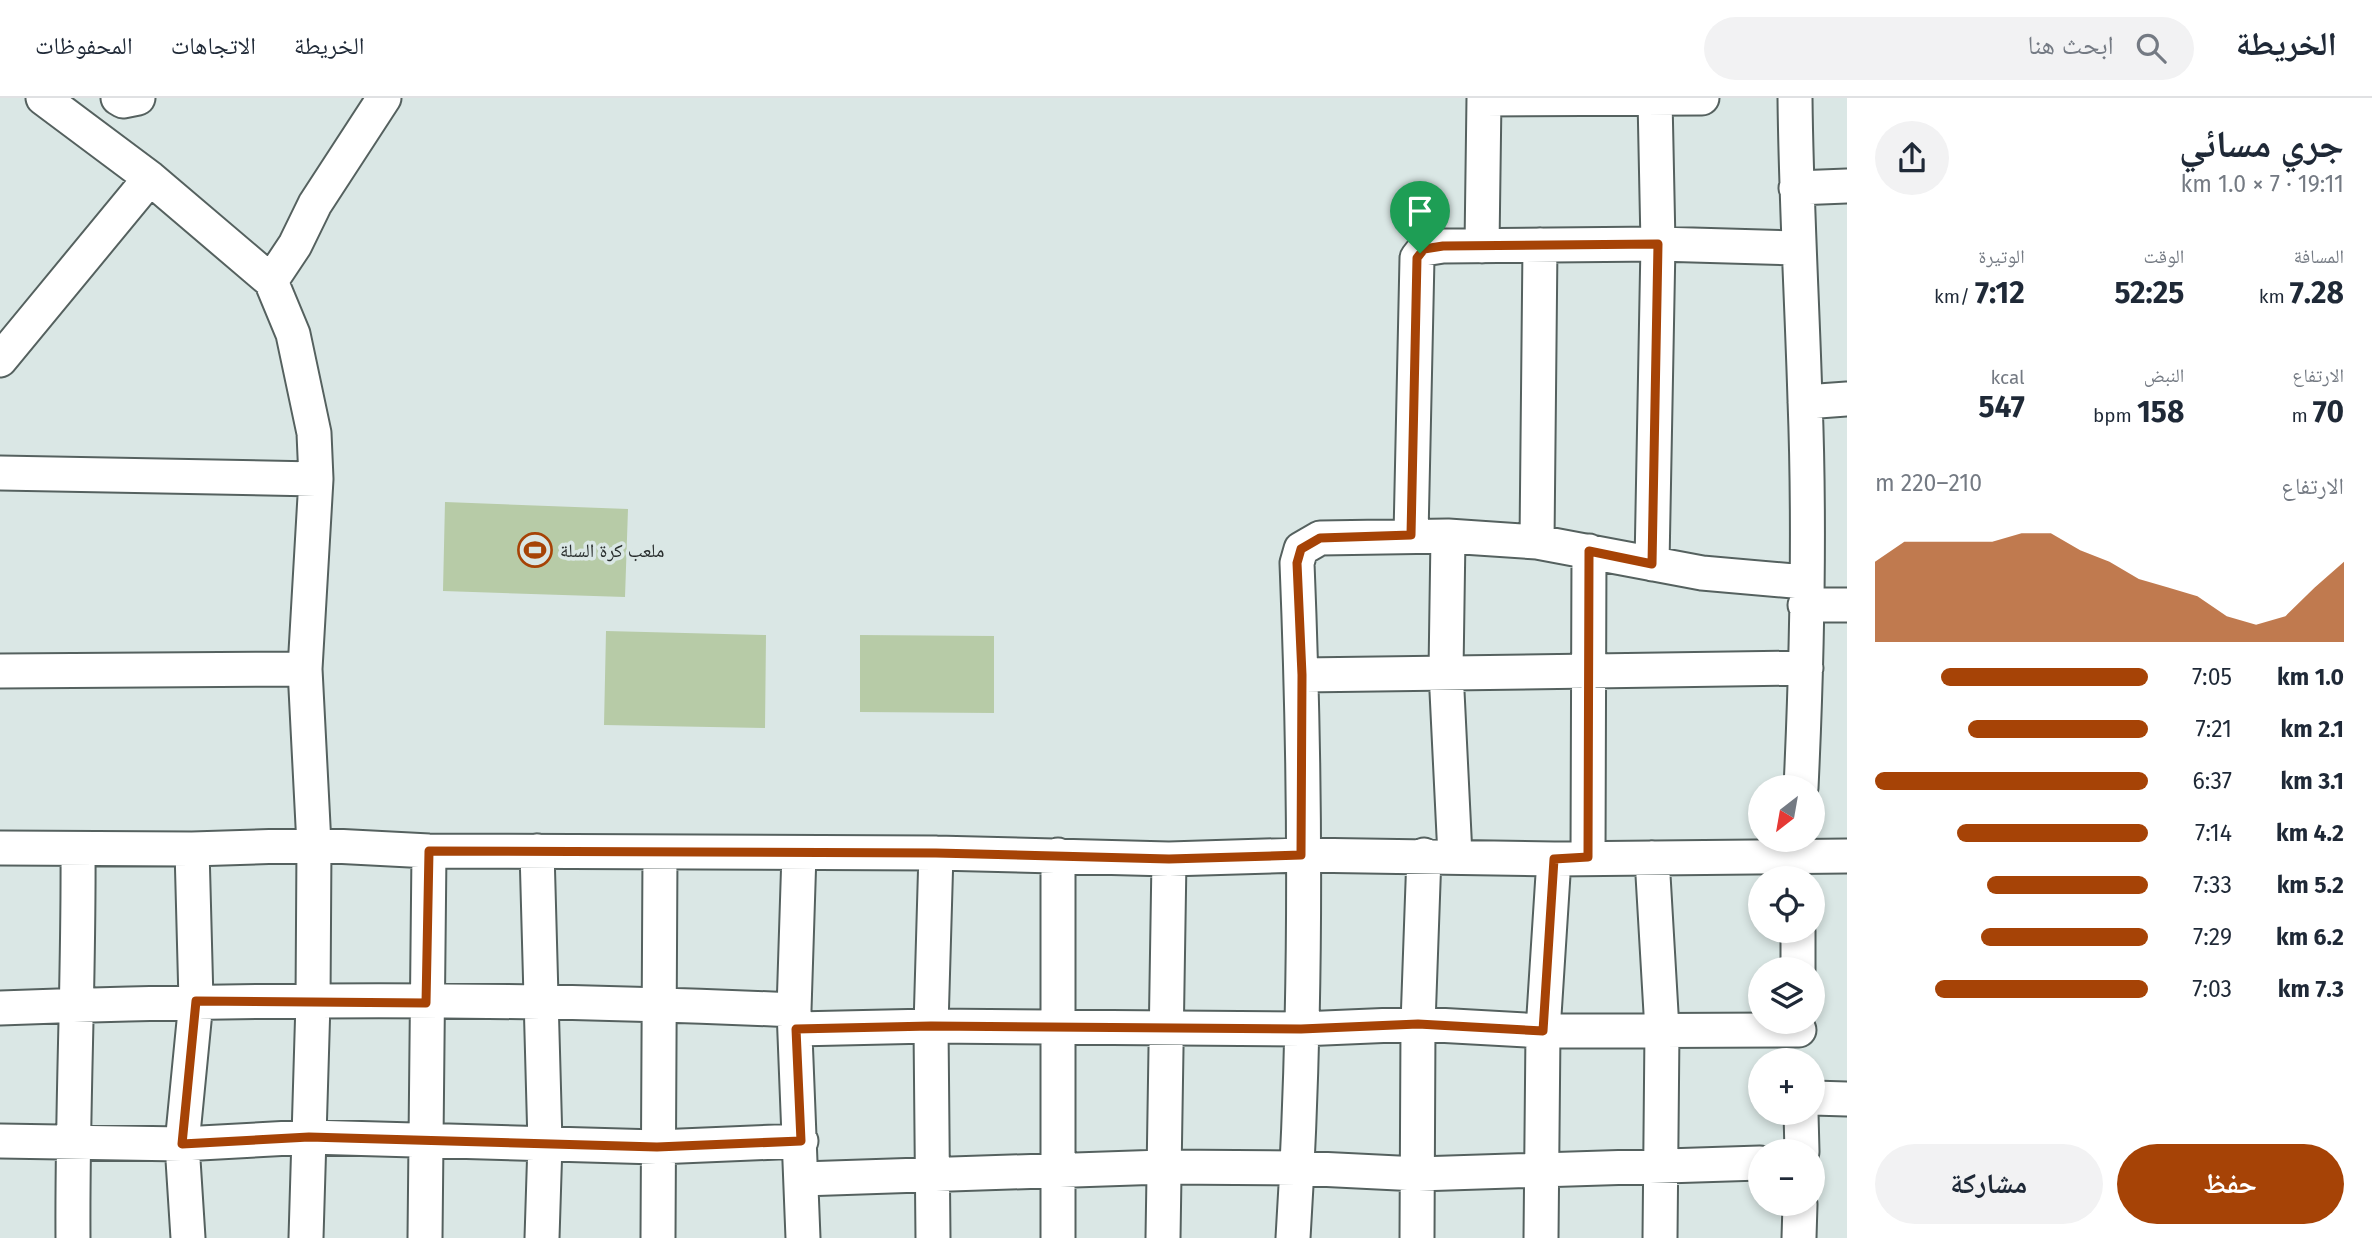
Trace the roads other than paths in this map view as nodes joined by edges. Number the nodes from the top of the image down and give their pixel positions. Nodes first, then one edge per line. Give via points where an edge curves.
1 (43, 98) edge
2 (118, 98) edge
3 (138, 98) edge
4 (384, 98) edge
5 (1702, 98) edge
6 (1795, 98) edge
7 (1484, 99) edge
8 (1636, 99) edge
9 (150, 178) junction
10 (1847, 186) edge
11 (1796, 188) junction
12 (1658, 244) junction
13 (1540, 245) junction
14 (1482, 246) junction
15 (1797, 248) junction
16 (271, 281) junction
17 (3, 349) edge
18 (1847, 400) edge
19 (1805, 402) junction
20 (0, 473) edge
21 (316, 479) junction
22 (1411, 535) junction
23 (1448, 536) junction
24 (1537, 542) junction
25 (1589, 551) junction
26 (1652, 564) junction
27 (1805, 594) junction
28 (1847, 605) edge
29 (1806, 668) junction
30 (305, 669) junction
31 (0, 671) edge
32 (1446, 671) junction
33 (1588, 671) junction
34 (1302, 675) junction
35 (1802, 775) edge
36 (314, 845) junction
37 (0, 848) edge
38 (78, 849) junction
39 (192, 849) junction
40 (429, 851) junction
41 (537, 851) junction
42 (660, 852) junction
43 (799, 853) junction
44 (936, 853) junction
45 (1058, 855) junction
46 (1301, 855) junction
47 (1439, 855) junction
48 (1847, 856) edge
49 (1588, 857) junction
50 (1652, 858) junction
51 (1798, 858) edge
52 (1169, 859) junction
53 (1554, 859) junction
54 (196, 1001) junction
55 (313, 1002) junction
56 (542, 1002) junction
57 (426, 1003) junction
58 (660, 1004) junction
59 (79, 1005) junction
60 (0, 1008) edge
61 (795, 1019) junction
62 (1418, 1024) junction
63 (931, 1026) junction
64 (1056, 1027) junction
65 (1166, 1029) junction
66 (1301, 1029) junction
67 (1662, 1030) junction
68 (1543, 1031) junction
69 (1799, 1038) edge
70 (1825, 1098) edge
71 (1847, 1099) edge
72 (309, 1137) junction
73 (426, 1140) junction
74 (0, 1141) edge
75 (73, 1141) junction
76 (801, 1141) junction
77 (545, 1143) junction
78 (182, 1144) junction
79 (657, 1147) junction
80 (1748, 1163) edge
81 (1660, 1165) junction
82 (1163, 1167) junction
83 (1297, 1168) junction
84 (1059, 1169) junction
85 (1540, 1170) junction
86 (1418, 1174) junction
87 (934, 1175) junction
88 (802, 1179) junction
89 (1800, 1216) edge
90 (73, 1238) edge
91 (188, 1238) edge
92 (306, 1238) edge
93 (425, 1238) edge
94 (542, 1238) edge
95 (657, 1238) edge
96 (803, 1238) edge
97 (933, 1238) edge
98 (1058, 1238) edge
99 (1163, 1238) edge
100 (1293, 1238) edge
101 (1417, 1238) edge
102 (1541, 1238) edge
103 (1660, 1238) edge
104 (1799, 1238) edge

1 - 9 street
2 - 3 street
4 - 16 street
5 - 8 street
6 - 11 street
7 - 8 street
7 - 14 street
8 - 12 street
9 - 16 street
9 - 17 street
10 - 11 street
11 - 15 street
12 - 13 street
12 - 15 street
12 - 26 street
13 - 14 street
13 - 24 street
14 - 22 street via 1424,249 1417,258
15 - 19 street
16 - 21 street via 293,334 314,433
18 - 19 street
19 - 27 street
20 - 21 street
21 - 30 street
22 - 23 street
22 - 34 street via 1320,538 1301,549 1297,563
23 - 24 street
23 - 32 street
24 - 25 street
25 - 26 street
25 - 33 street
26 - 27 street
27 - 28 street
27 - 29 street
29 - 33 street
29 - 35 street
30 - 31 street
30 - 36 street
32 - 33 street
32 - 34 street
32 - 47 street
33 - 49 street
34 - 46 street
36 - 39 street
36 - 40 street
36 - 55 street
37 - 38 street
38 - 39 street
38 - 59 street
39 - 54 street
40 - 41 street
40 - 57 street
41 - 42 street
41 - 56 street
42 - 43 street
42 - 58 street
43 - 44 street
43 - 61 street
44 - 45 street
44 - 63 street
45 - 52 street
45 - 64 street
46 - 47 street
46 - 52 street
46 - 66 street
47 - 53 street
47 - 62 street
48 - 51 street
49 - 50 street
49 - 53 street
50 - 51 street
50 - 67 street
52 - 65 street
53 - 68 street
54 - 55 street
54 - 59 street
54 - 78 street
55 - 57 street
55 - 72 street
56 - 57 street
56 - 58 street
56 - 77 street
57 - 73 street
58 - 61 street
58 - 79 street
59 - 60 street
59 - 75 street
61 - 63 street
61 - 76 street
62 - 66 street
62 - 68 street
62 - 86 street
63 - 64 street
63 - 87 street
64 - 65 street
64 - 84 street
65 - 66 street
65 - 82 street
66 - 83 street
67 - 68 street
67 - 69 street
67 - 81 street
68 - 85 street
70 - 71 street
72 - 73 street
72 - 78 street
72 - 92 street
73 - 77 street
73 - 93 street
74 - 75 street
75 - 78 street
75 - 90 street
76 - 79 street
76 - 88 street
77 - 79 street
77 - 94 street
78 - 91 street
79 - 95 street
80 - 81 street
81 - 85 street
81 - 103 street
82 - 83 street
82 - 84 street
82 - 99 street
83 - 86 street
83 - 100 street
84 - 87 street
84 - 98 street
85 - 86 street
85 - 102 street
86 - 101 street
87 - 88 street
87 - 97 street
88 - 96 street
89 - 104 street

